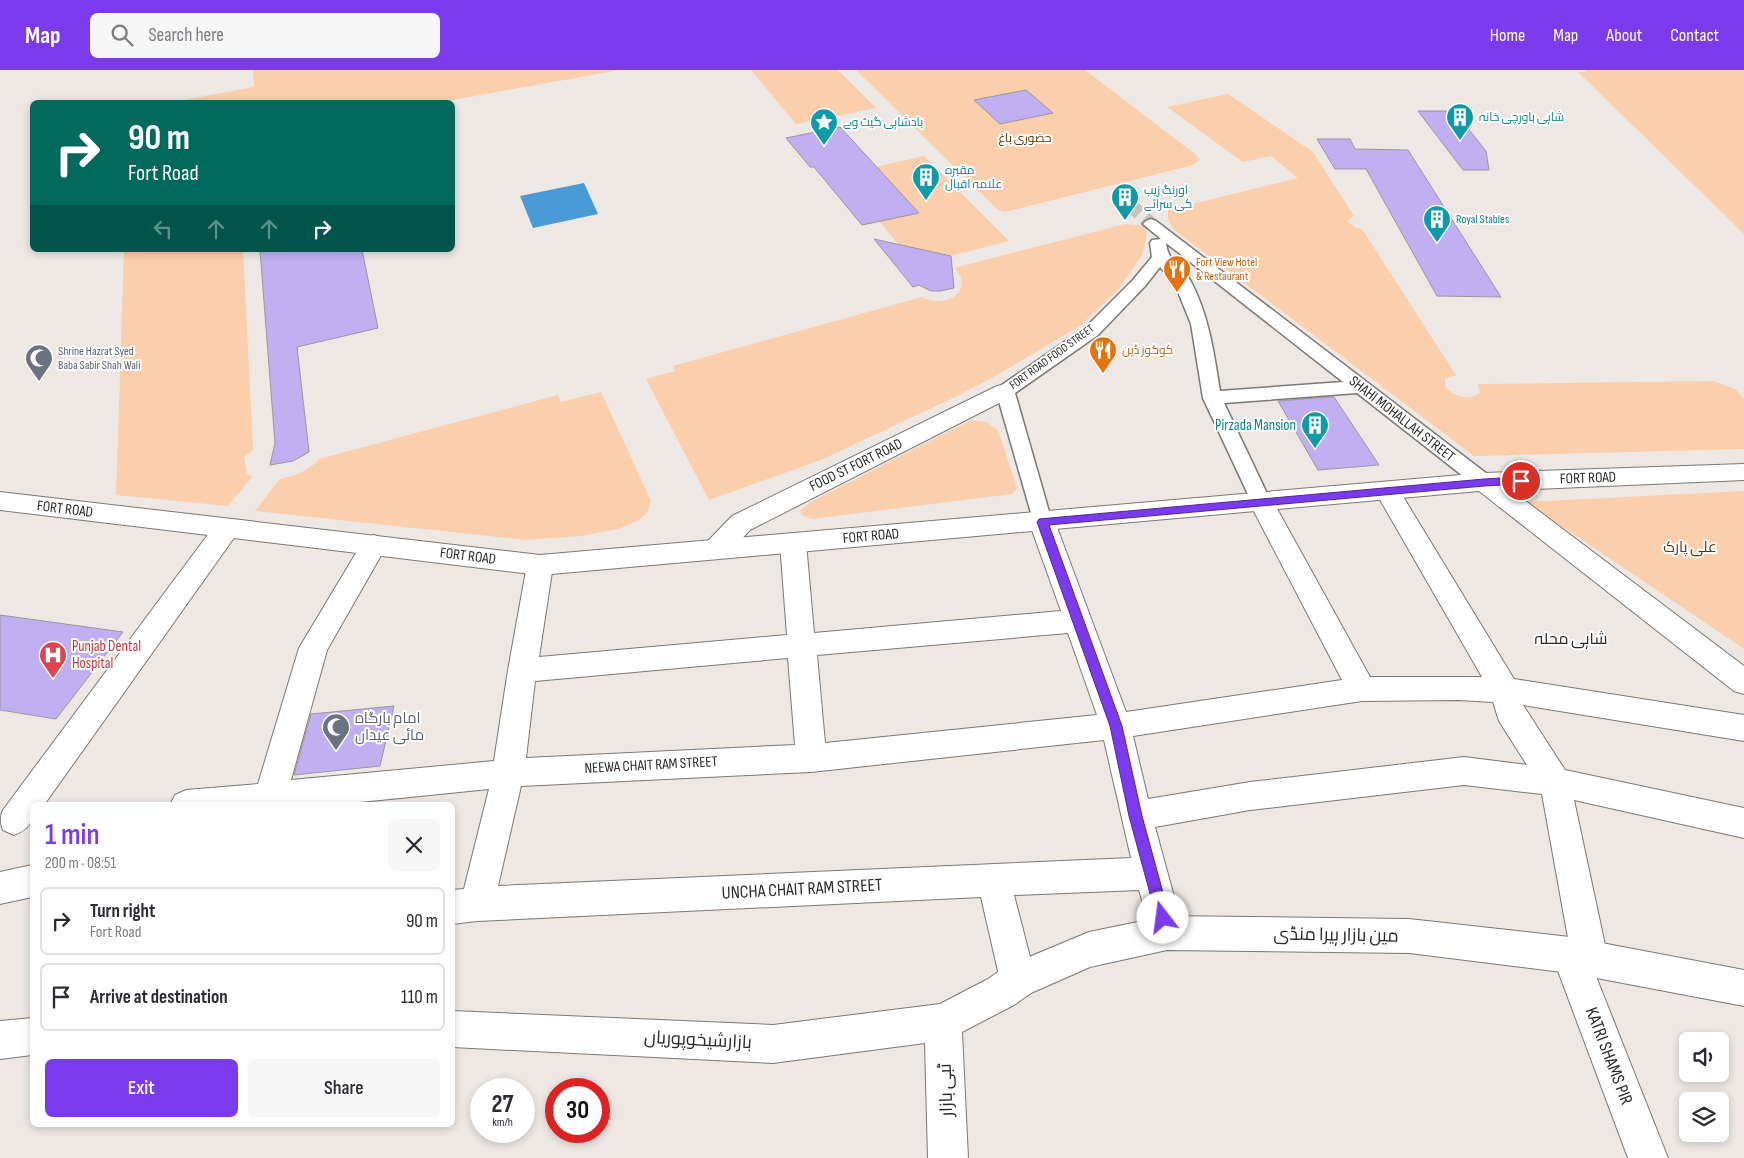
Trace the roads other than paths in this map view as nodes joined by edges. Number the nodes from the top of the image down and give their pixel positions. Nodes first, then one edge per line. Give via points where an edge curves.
1 (1160, 256) junction
2 (1360, 387) junction
3 (1005, 391) junction
4 (1212, 398) junction
5 (1744, 472) edge
6 (1484, 482) junction
7 (1387, 491) junction
8 (0, 501) edge
9 (1261, 502) junction
10 (1042, 522) junction
11 (227, 528) junction
12 (793, 543) junction
13 (374, 545) junction
14 (715, 550) junction
15 (540, 565) junction
16 (1077, 621) junction
17 (801, 647) junction
18 (522, 670) junction
19 (1744, 682) edge
20 (1362, 689) junction
21 (1505, 690) junction
22 (1116, 726) junction
23 (1744, 728) edge
24 (811, 758) junction
25 (508, 774) junction
26 (1555, 782) junction
27 (270, 798) junction
28 (222, 802) edge
29 (1136, 816) junction
30 (15, 820) edge
31 (1744, 823) edge
32 (1151, 873) junction
33 (30, 881) edge
34 (994, 881) junction
35 (0, 888) edge
36 (465, 905) edge
37 (1167, 933) junction
38 (1580, 957) junction
39 (1018, 980) junction
40 (1744, 988) edge
41 (943, 1022) junction
42 (455, 1029) edge
43 (30, 1037) edge
44 (0, 1040) edge
45 (948, 1158) edge
46 (1648, 1158) edge

1 - 2 street, SHAHI MOHALLAH STREET via 1153,227
1 - 3 street, FORT ROAD FOOD STREET via 1140,282 1092,330
1 - 4 street via 1182,280 1200,324
2 - 4 street
2 - 6 street, SHAHI MOHALLAH STREET
3 - 10 street
3 - 14 street, FOOD ST FORT ROAD via 741,523
4 - 9 street
5 - 6 street, FORT ROAD
6 - 7 street, FORT ROAD
6 - 19 street, SHAHI MOHALLAH STREET
7 - 9 street, FORT ROAD
7 - 21 street
8 - 11 street, FORT ROAD
9 - 10 street, FORT ROAD
9 - 20 street
10 - 12 street, FORT ROAD
10 - 16 street
11 - 13 street, FORT ROAD
11 - 30 street
12 - 14 street, FORT ROAD
12 - 17 street
13 - 15 street, FORT ROAD
13 - 27 street via 313,648
14 - 15 street, FORT ROAD
15 - 18 street
16 - 17 street
16 - 22 street
17 - 18 street
17 - 24 street
18 - 25 street
20 - 21 street, NEEWA CHAIT RAM STREET
20 - 22 street, NEEWA CHAIT RAM STREET
21 - 23 street, NEEWA CHAIT RAM STREET
21 - 26 street via 1510,712
22 - 24 street, NEEWA CHAIT RAM STREET
22 - 29 street
24 - 25 street, NEEWA CHAIT RAM STREET
25 - 27 street, NEEWA CHAIT RAM STREET
25 - 36 street
26 - 29 street via 1464,771 1250,796
26 - 31 street
26 - 38 street, KATRI SHAMS PIR
27 - 28 street, NEEWA CHAIT RAM STREET
29 - 32 street
32 - 34 street, UNCHA CHAIT RAM STREET
32 - 37 street
33 - 35 street
34 - 36 street, UNCHA CHAIT RAM STREET
34 - 39 street
37 - 38 street, مین بازار ہیرا منڈی via 1409,936
37 - 39 street, مین بازار ہیرا منڈی via 1089,950
38 - 40 street, مین بازار ہیرا منڈی
38 - 46 street, KATRI SHAMS PIR
39 - 41 street, مین بازار ہیرا منڈی
41 - 42 street, بازارشیخوپوریاں via 774,1044
41 - 45 street, ٹبی بازار
43 - 44 street

